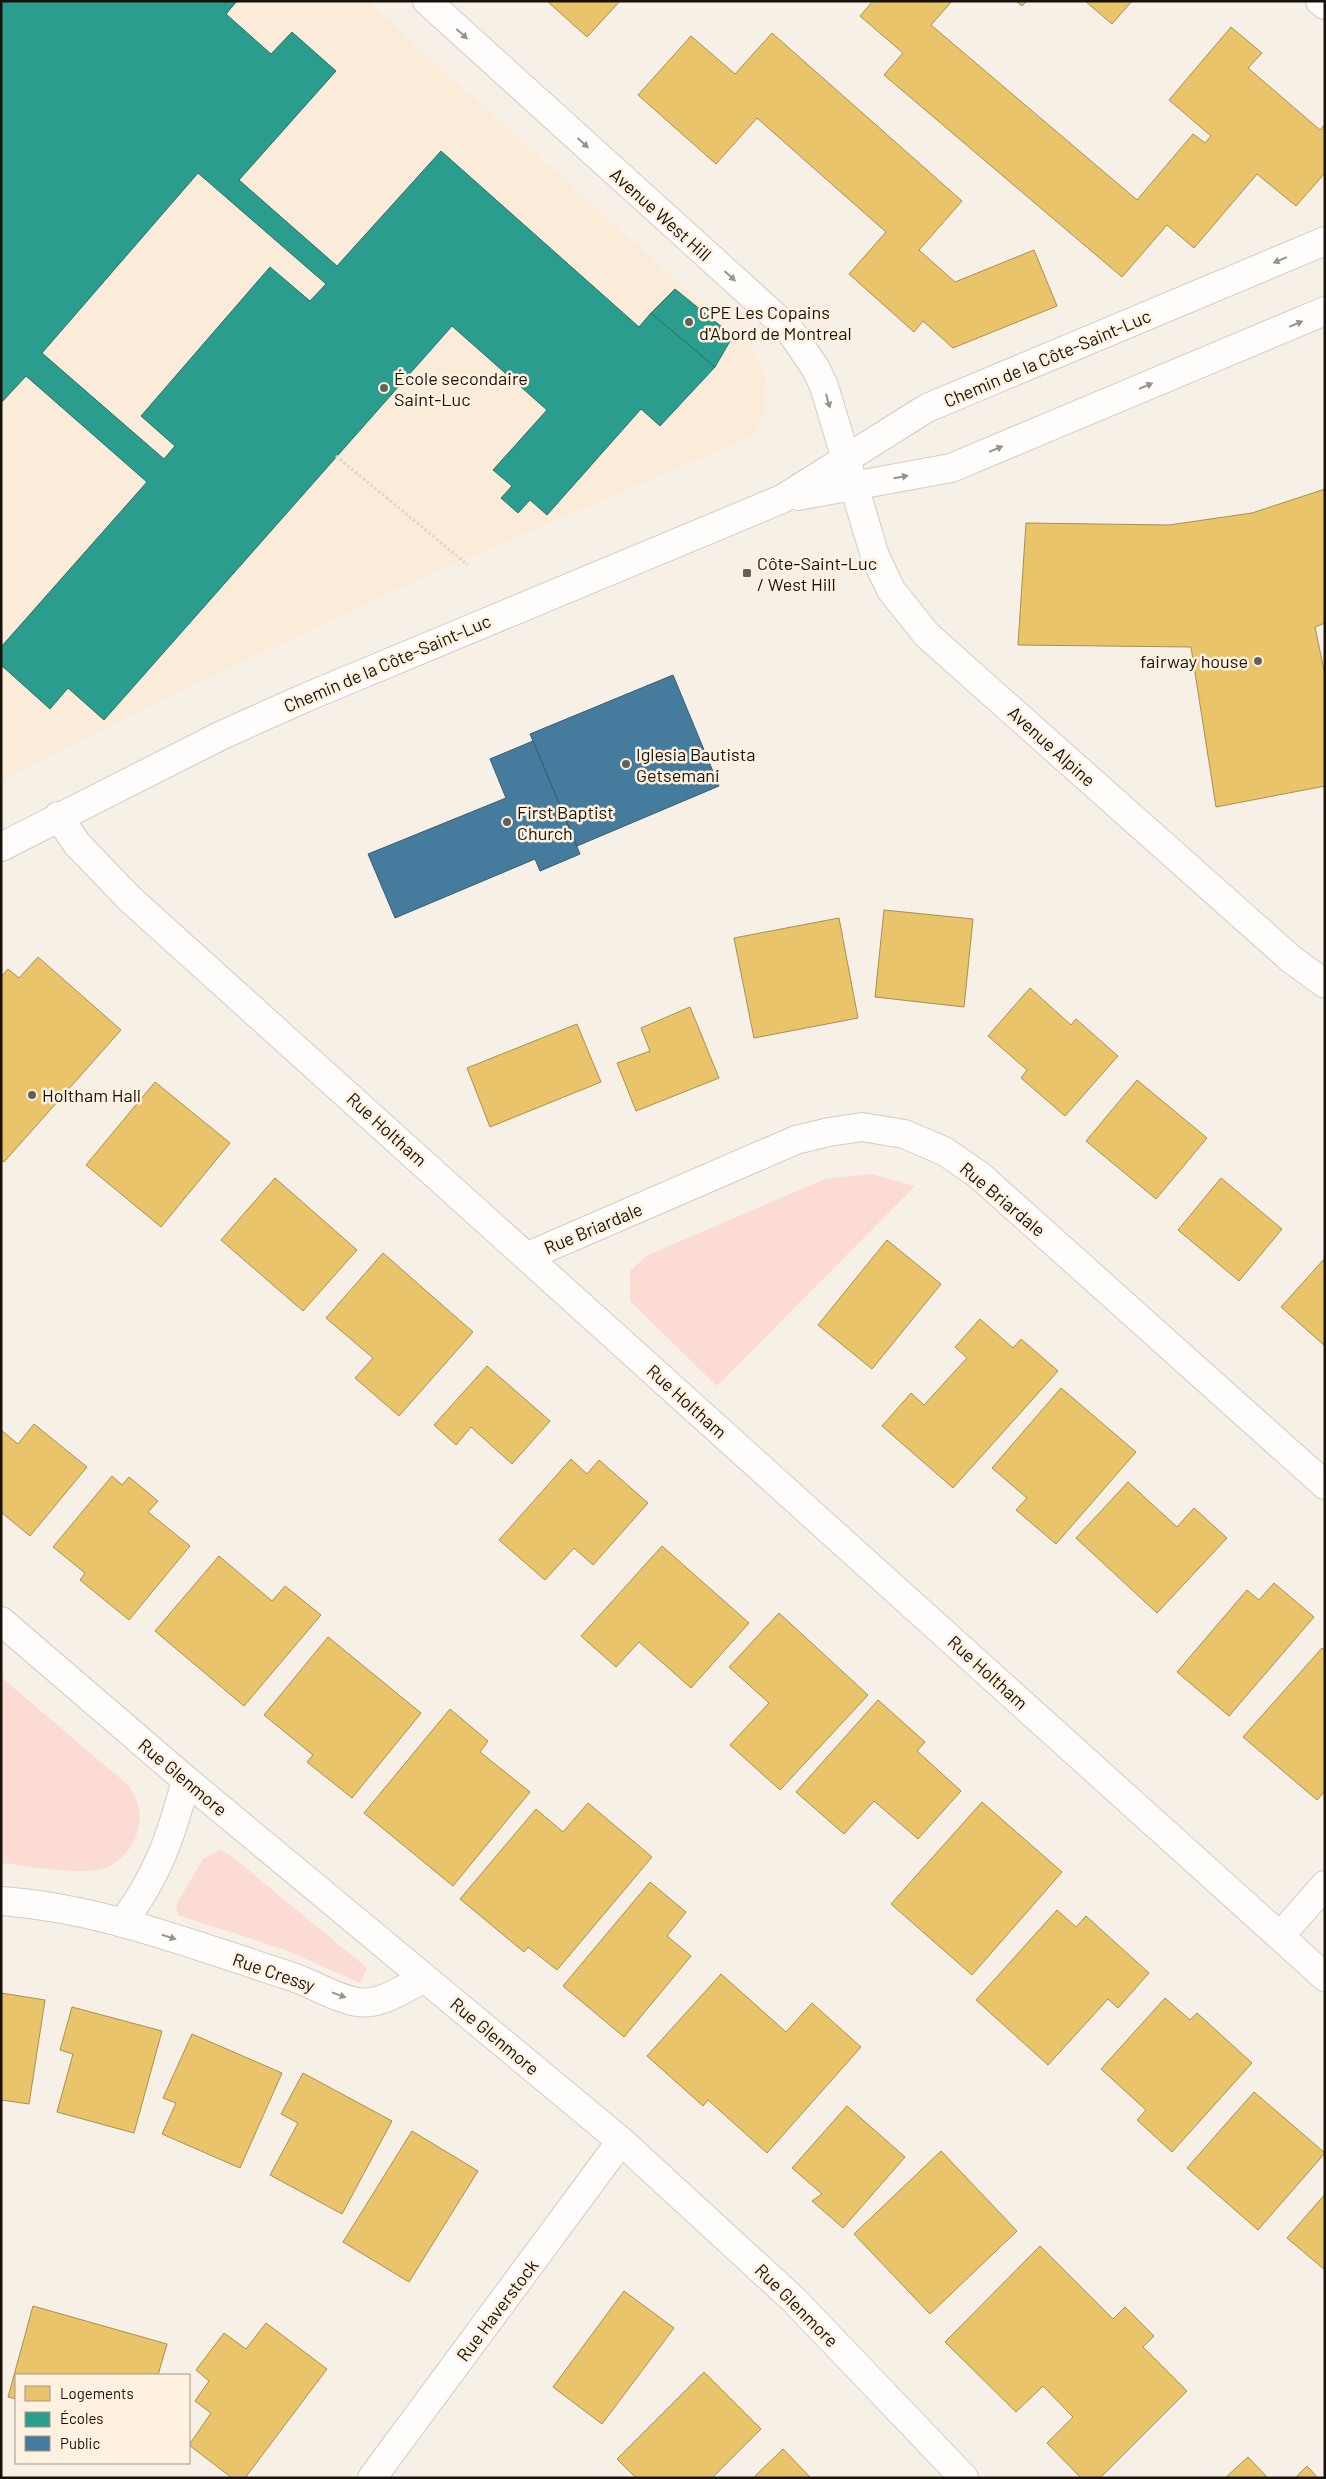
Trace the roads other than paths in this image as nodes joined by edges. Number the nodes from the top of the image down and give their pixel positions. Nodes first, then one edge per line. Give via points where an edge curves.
1 (427, 1) edge
2 (1320, 1) edge
3 (1325, 5) edge
4 (1325, 241) edge
5 (1325, 312) edge
6 (845, 460) junction
7 (853, 486) junction
8 (782, 499) junction
9 (58, 816) junction
10 (1, 847) edge
11 (1325, 984) edge
12 (528, 1256) junction
13 (1325, 1485) edge
14 (1, 1621) edge
15 (186, 1780) junction
16 (1325, 1885) edge
17 (1, 1901) edge
18 (122, 1923) junction
19 (1280, 1936) junction
20 (1325, 1977) edge
21 (424, 1978) junction
22 (621, 2141) junction
23 (372, 2478) edge
24 (964, 2478) edge

1 -> 6 street, Avenue West Hill via 789,329 816,369
2 - 3 street
4 -> 6 street, Chemin de la Côte-Saint-Luc via 934,405
7 -> 5 street, Chemin de la Côte-Saint-Luc via 951,468
6 - 7 street, Avenue Alpine
6 - 8 street, Chemin de la Côte-Saint-Luc
7 - 8 street, Chemin de la Côte-Saint-Luc
7 - 11 street, Avenue Alpine via 883,575 899,602 927,635 1291,959
8 - 9 street, Chemin de la Côte-Saint-Luc via 307,697
9 - 10 street, Chemin de la Côte-Saint-Luc
9 - 12 street, Rue Holtham via 77,844 131,900
12 - 13 street, Rue Briardale via 796,1140 862,1127 904,1134 944,1151 979,1174
12 - 19 street, Rue Holtham
14 - 15 street, Rue Glenmore
15 - 18 street via 173,1830 139,1901
15 - 21 street, Rue Glenmore
16 - 19 street
17 - 18 street, Rue Cressy via 86,1913
18 -> 21 street, Rue Cressy via 293,1977 358,2002 379,2000
19 - 20 street, Rue Holtham
21 - 22 street, Rue Glenmore
22 - 23 street, Rue Haverstock
22 - 24 street, Rue Glenmore via 794,2300

